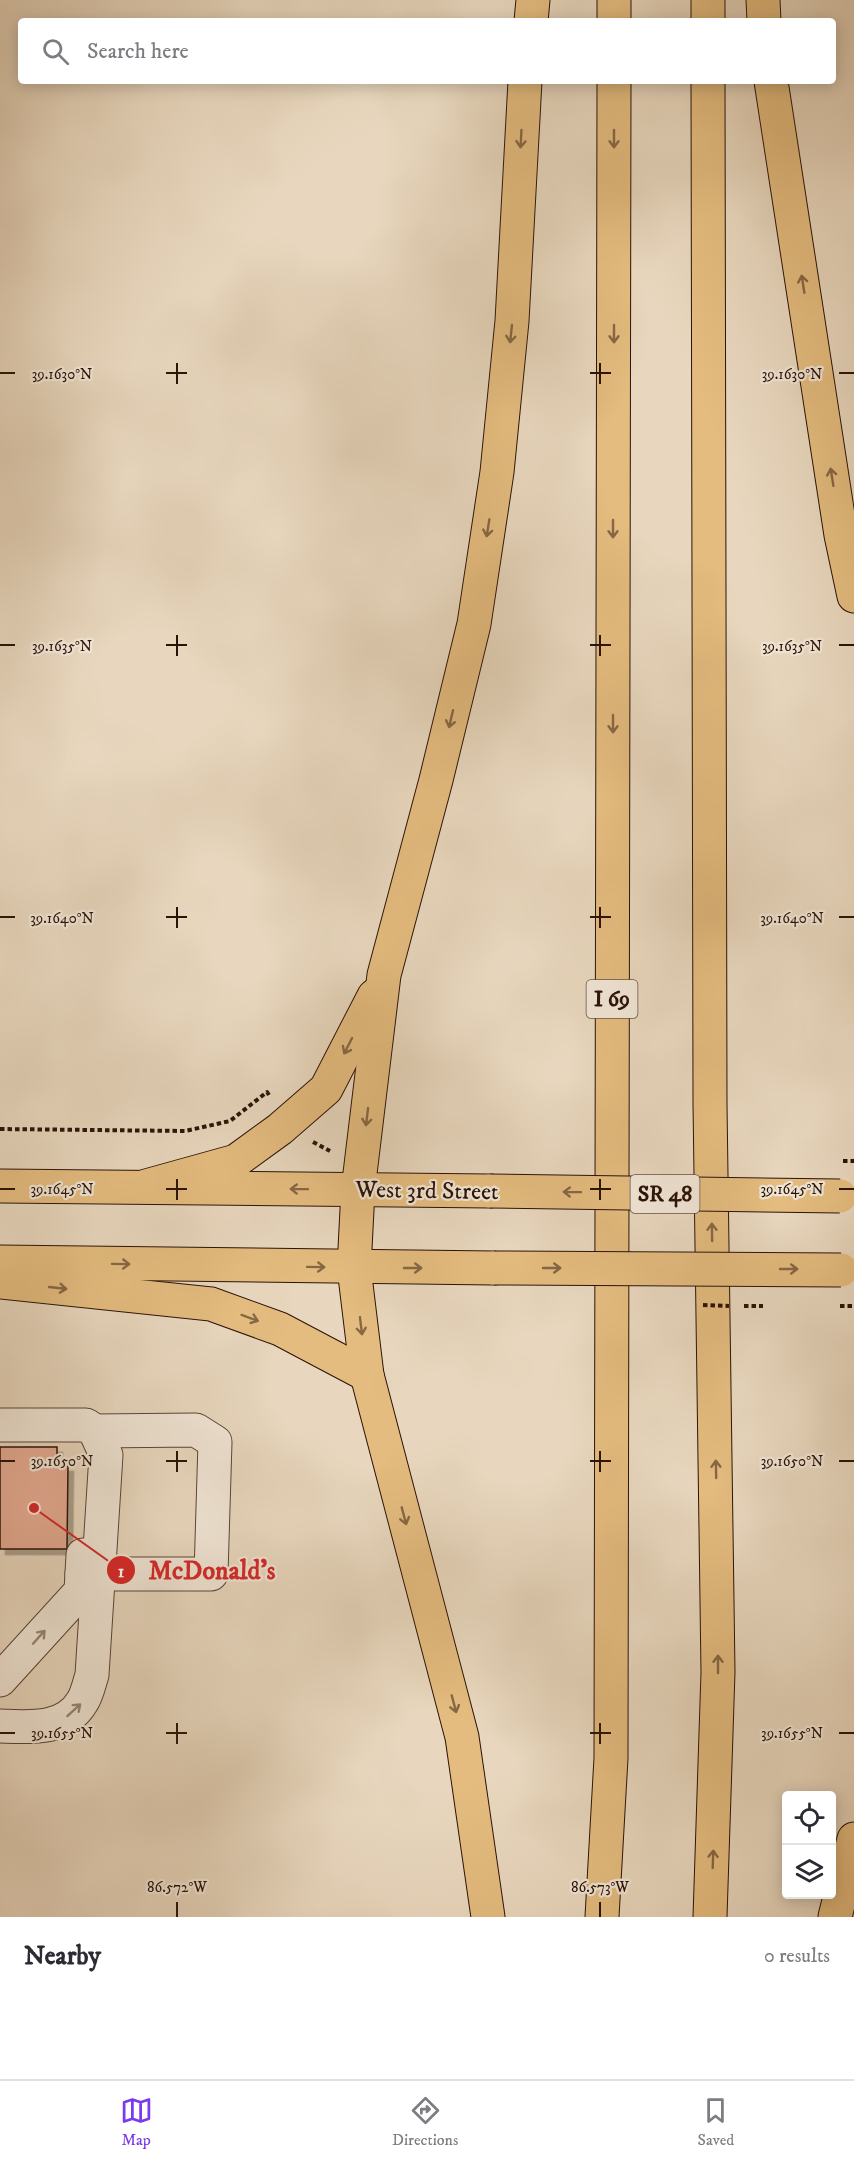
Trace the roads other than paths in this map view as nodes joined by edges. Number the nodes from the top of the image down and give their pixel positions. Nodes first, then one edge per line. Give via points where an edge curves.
1 (533, 0) edge
2 (614, 0) edge
3 (708, 0) edge
4 (763, 0) edge
5 (531, 18) edge
6 (614, 18) edge
7 (708, 18) edge
8 (764, 18) edge
9 (525, 84) edge
10 (614, 84) edge
11 (708, 84) edge
12 (771, 84) edge
13 (854, 596) edge
14 (384, 975) junction
15 (0, 1186) edge
16 (146, 1186) junction
17 (358, 1190) junction
18 (847, 1196) edge
19 (0, 1262) edge
20 (354, 1268) junction
21 (848, 1270) edge
22 (0, 1282) edge
23 (367, 1375) junction
24 (0, 1425) edge
25 (61, 1425) junction
26 (95, 1431) junction
27 (91, 1574) junction
28 (0, 1680) edge
29 (0, 1726) edge
30 (854, 1839) edge
31 (488, 1917) edge
32 (602, 1917) edge
33 (710, 1917) edge
34 (835, 1917) edge

1 - 5 main road
2 - 6 main road
3 - 7 main road
4 - 8 main road
9 -> 14 main road via 512,321 497,472 474,624
10 -> 32 main road, I 69 via 611,1758
33 -> 11 main road via 718,1672 710,1093
13 -> 12 main road via 841,536
14 -> 16 main road via 326,1089 236,1161
14 -> 17 main road
15 - 16 main road, West 3rd Street
17 -> 16 main road, West 3rd Street
18 -> 17 main road, West 3rd Street / SR 48, bridge
17 - 20 main road
19 -> 20 main road
20 -> 21 main road, bridge
20 -> 23 main road
22 -> 23 main road via 211,1304 280,1329
23 -> 31 main road via 462,1737
24 - 25 lane
25 - 26 lane via 86,1425
25 - 27 lane via 86,1462
26 - 27 lane via 106,1455
26 - 27 lane via 196,1430 215,1442 211,1574
28 -> 27 lane via 81,1591
29 -> 27 lane via 40,1728 67,1717 82,1703 92,1676
30 - 34 main road

